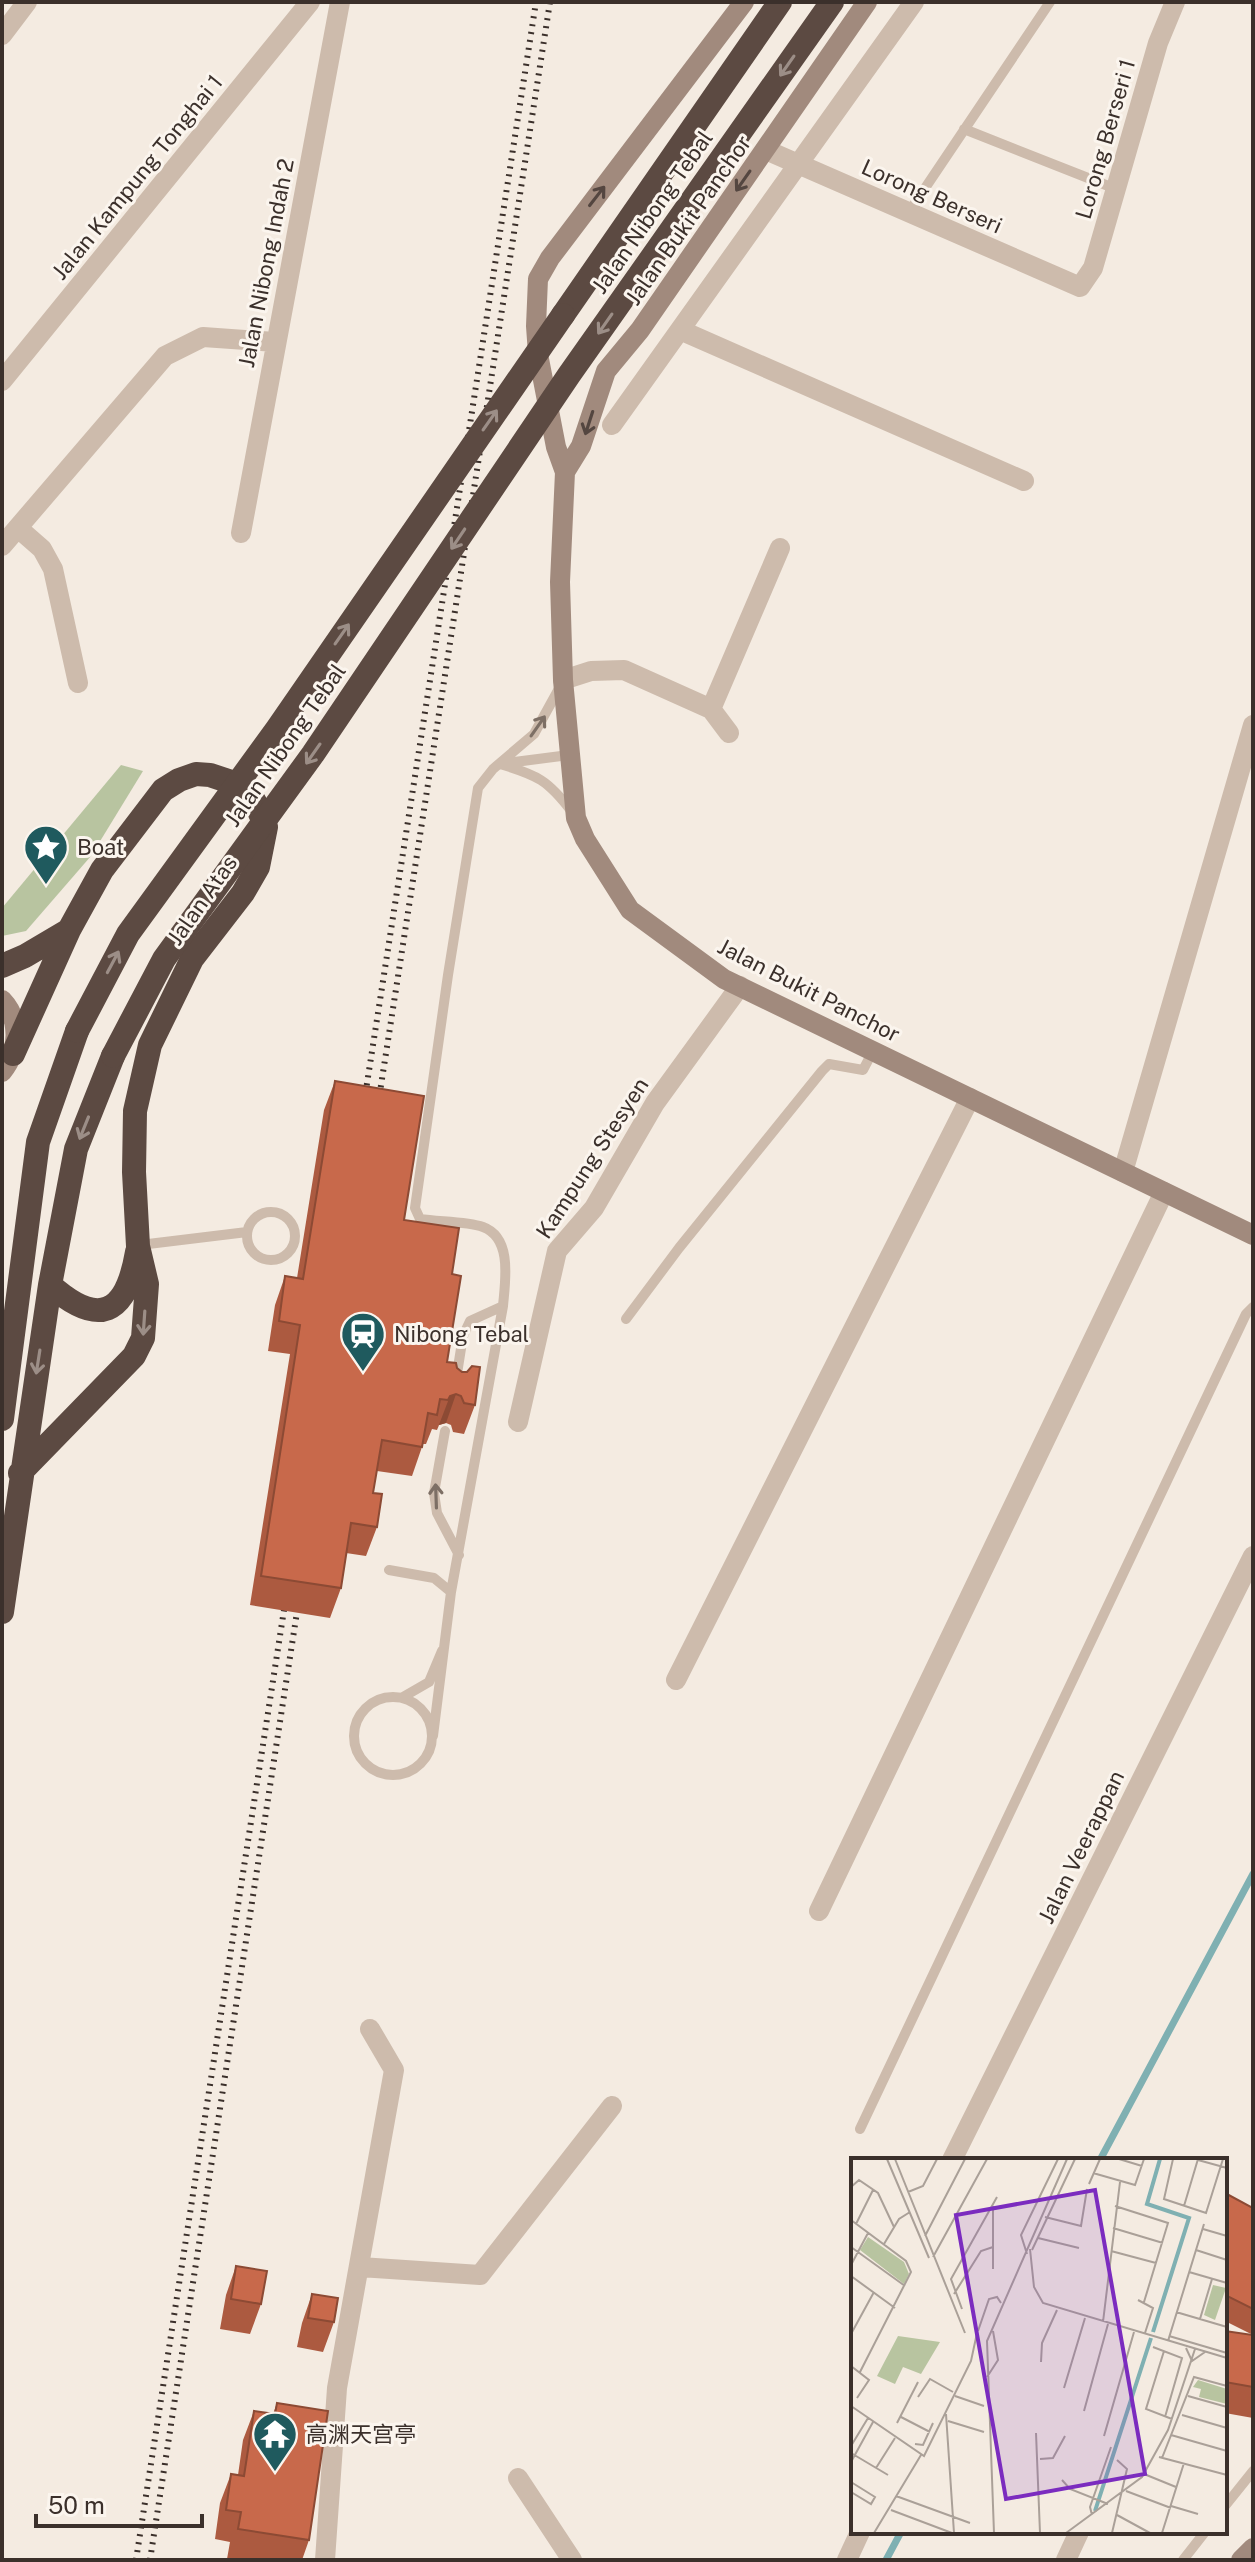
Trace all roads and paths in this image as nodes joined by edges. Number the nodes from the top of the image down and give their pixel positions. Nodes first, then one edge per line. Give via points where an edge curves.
1 (27, 2) edge
2 (310, 2) edge
3 (340, 2) edge
4 (744, 2) edge
5 (780, 2) edge
6 (832, 2) edge
7 (867, 2) edge
8 (914, 2) edge
9 (1050, 2) edge
10 (1175, 2) edge
11 (2, 35) edge
12 (964, 129) junction
13 (766, 150) junction
14 (799, 164) junction
15 (1116, 189) junction
16 (909, 212) junction
17 (1080, 287) joint
18 (680, 330) junction
19 (275, 342) junction
20 (538, 354) junction
21 (606, 371) junction
22 (2, 381) edge
23 (612, 425) dead end
24 (565, 472) junction
25 (1024, 481) dead end
26 (18, 528) junction
27 (241, 533) dead end
28 (2, 546) edge
29 (780, 548) dead end
30 (563, 680) junction
31 (78, 683) dead end
32 (711, 709) junction
33 (1253, 725) edge
34 (729, 733) dead end
35 (569, 755) junction
36 (500, 764) junction
37 (576, 818) junction
38 (69, 930) junction
39 (2, 966) edge
40 (740, 986) junction
41 (2, 1000) edge
42 (873, 1051) junction
43 (6, 1069) edge
44 (970, 1098) junction
45 (1123, 1172) junction
46 (1164, 1192) junction
47 (247, 1232) junction
48 (1253, 1235) edge
49 (24, 1239) junction
50 (138, 1246) junction
51 (2, 1271) edge
52 (50, 1285) junction
53 (503, 1306) junction
54 (1253, 1307) edge
55 (626, 1319) dead end
56 (453, 1394) edge
57 (2, 1419) edge
58 (518, 1422) dead end
59 (445, 1431) dead end
60 (20, 1473) junction
61 (459, 1555) junction
62 (1253, 1556) edge
63 (389, 1570) dead end
64 (451, 1592) junction
65 (2, 1612) edge
66 (447, 1642) junction
67 (676, 1680) dead end
68 (403, 1697) junction
69 (433, 1736) junction
70 (819, 1911) dead end
71 (370, 2029) dead end
72 (612, 2106) dead end
73 (860, 2129) dead end
74 (953, 2158) edge
75 (360, 2267) junction
76 (1253, 2471) edge
77 (518, 2478) dead end
78 (1227, 2504) edge
79 (859, 2534) edge
80 (1078, 2534) edge
81 (1203, 2534) edge
82 (325, 2560) edge
83 (572, 2560) edge
84 (847, 2560) edge
85 (1066, 2560) edge
86 (1183, 2560) edge

1 - 11 street
2 - 22 street, Jalan Kampung Tonghai 1
3 - 19 street, Jalan Nibong Indah 2
20 -> 4 main road, Jalan Bukit Panchor via 538,279 550,258
49 -> 5 highway, Jalan Nibong Tebal, bridge via 38,1142 77,1031 128,934 277,729
6 -> 52 highway, Jalan Nibong Tebal, bridge via 560,388 313,754 164,959 113,1056 76,1149
7 - 13 main road, Jalan Bukit Panchor
8 - 14 street
9 - 12 lane
10 - 15 street, Lorong Berseri 1
12 - 15 lane
12 - 16 lane
13 - 14 street, Lorong Berseri
13 -> 21 main road, Jalan Bukit Panchor
14 - 16 street, Lorong Berseri
14 - 18 street
15 - 17 street, Lorong Berseri 1 via 1093,268
16 - 17 street, Lorong Berseri
18 - 23 street
18 - 25 street
19 - 26 street via 203,337 165,356
19 - 27 street, Jalan Nibong Indah 2
20 - 21 main road via 569,374
20 - 24 main road, Jalan Bukit Panchor
21 -> 24 main road, Jalan Bukit Panchor via 581,446
24 - 30 main road, Jalan Bukit Panchor
26 - 28 street
26 - 31 street via 42,549 53,569
29 - 32 street
30 - 32 street via 591,671 624,670
30 - 35 main road, Jalan Bukit Panchor
36 -> 30 lane via 534,734
32 - 34 street
33 - 45 street
35 - 36 lane
35 - 37 main road, Jalan Bukit Panchor
36 - 37 lane via 535,774
36 - 53 lane via 478,788 415,1208 420,1219 484,1227 498,1240 506,1260
37 - 40 main road, Jalan Bukit Panchor via 630,910
38 - 39 highway
38 - 43 highway, Jalan Atas
38 - 50 highway, Jalan Atas via 102,870 163,790 196,774 210,775 231,782 255,802 266,827 258,867 192,959 150,1045 135,1111
40 - 42 main road, Jalan Bukit Panchor
40 - 58 street, Kampung Stesyen via 655,1103 594,1208 557,1251
41 - 43 main road via 14,1020 16,1037
42 - 44 main road, Jalan Bukit Panchor
42 - 55 lane via 863,1070 829,1064 822,1071
44 - 45 main road, Jalan Bukit Panchor
44 - 67 street
45 - 46 main road, Jalan Bukit Panchor
46 - 48 main road, Jalan Bukit Panchor
46 - 70 street
47 - 47 lane via 255,1217 271,1211 287,1217 296,1240 287,1254 272,1260 250,1249
47 - 50 lane
49 - 51 highway
49 - 57 highway, Jalan Nibong Tebal
50 - 52 highway via 134,1270 112,1308 95,1312 70,1303
50 -> 60 highway via 147,1284 143,1338 134,1356
52 -> 60 highway, Jalan Nibong Tebal
53 - 56 lane via 470,1321
53 - 61 lane
54 - 73 lane
61 -> 59 lane via 437,1513 434,1493
60 - 65 highway, Jalan Nibong Tebal
61 - 64 lane
62 - 74 street, Jalan Veerappan
63 - 64 lane via 434,1578
64 - 66 lane
66 - 68 lane via 429,1682
66 - 69 lane
68 - 69 lane via 425,1712
68 - 69 lane via 376,1700 357,1719 360,1758 380,1773 405,1774 425,1759
71 - 75 street via 394,2070
72 - 75 street via 480,2275
75 - 82 street via 337,2388
76 - 78 lane
77 - 83 street
79 - 84 street
80 - 85 street
81 - 86 lane

